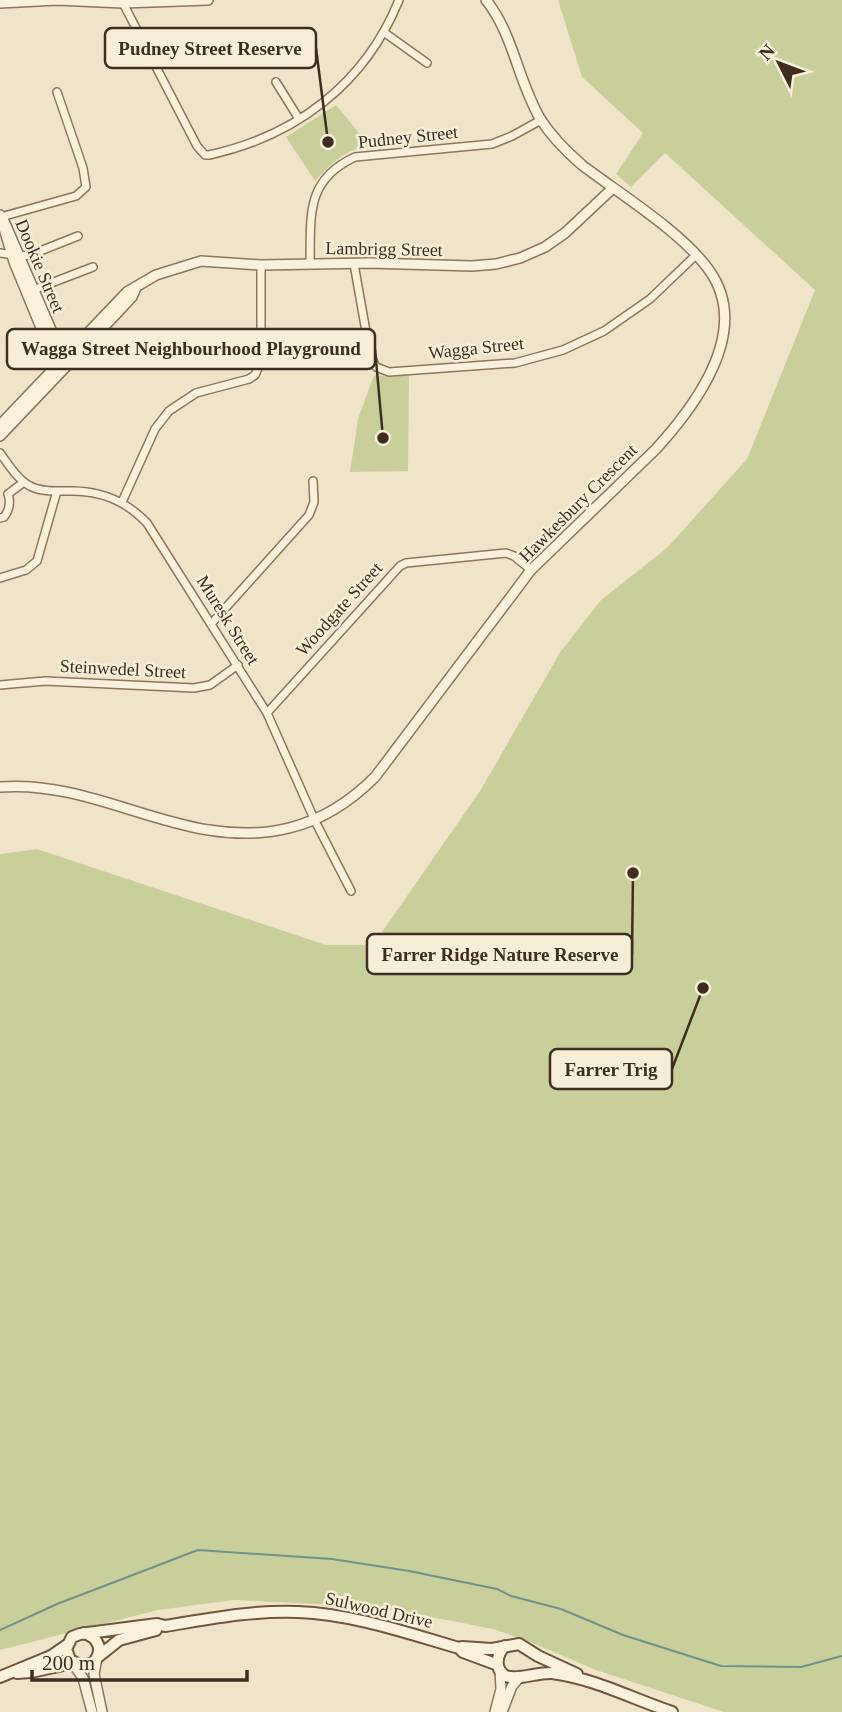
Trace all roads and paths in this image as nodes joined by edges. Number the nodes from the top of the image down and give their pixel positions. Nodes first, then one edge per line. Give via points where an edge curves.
1 (208, 0) edge
2 (399, 0) edge
3 (486, 0) edge
4 (0, 3) edge
5 (123, 4) junction
6 (385, 33) junction
7 (427, 63) dead end
8 (276, 82) dead end
9 (57, 92) dead end
10 (299, 120) junction
11 (541, 120) junction
12 (612, 188) junction
13 (0, 216) edge
14 (78, 236) dead end
15 (0, 253) edge
16 (11, 253) junction
17 (696, 255) junction
18 (21, 256) junction
19 (310, 263) junction
20 (355, 264) junction
21 (261, 265) junction
22 (93, 267) dead end
23 (33, 290) junction
24 (62, 367) junction
25 (0, 425) edge
26 (0, 436) edge
27 (0, 453) edge
28 (313, 481) dead end
29 (24, 482) junction
30 (57, 491) junction
31 (4, 492) edge
32 (122, 502) junction
33 (0, 518) edge
34 (531, 570) junction
35 (0, 578) edge
36 (212, 623) junction
37 (238, 665) junction
38 (0, 685) edge
39 (267, 713) junction
40 (0, 787) edge
41 (315, 821) junction
42 (351, 891) dead end
43 (165, 1626) junction
44 (84, 1633) junction
45 (67, 1645) junction
46 (505, 1646) junction
47 (460, 1648) junction
48 (528, 1649) junction
49 (97, 1658) junction
50 (73, 1663) junction
51 (499, 1668) junction
52 (14, 1673) junction
53 (523, 1676) junction
54 (0, 1678) edge
55 (592, 1683) junction
56 (92, 1712) edge
57 (102, 1712) edge
58 (495, 1712) edge
59 (502, 1712) edge
60 (672, 1712) edge

1 - 5 street
2 - 6 street
3 - 11 street, Hawkesbury Crescent via 501,22
4 - 5 street
5 - 10 street via 205,155 248,145
6 - 7 street
6 - 10 street via 335,93
8 - 10 street
9 - 13 street via 86,187 75,196
11 - 12 street, Hawkesbury Crescent via 566,151
11 - 19 street, Pudney Street via 492,144 355,157 339,164 313,197
12 - 17 street, Hawkesbury Crescent
12 - 20 street, Lambrigg Street via 565,233 520,258 472,266
13 - 16 street, Dookie Street
13 - 18 street, Dookie Street
14 - 18 street
15 - 16 street
16 - 18 street
16 - 24 street, Dookie Street
17 - 20 street, Wagga Street via 650,299 604,331 563,350 515,363 389,372 376,367 370,354
17 - 34 street, Hawkesbury Crescent via 716,283 723,306 719,355 672,431
18 - 23 street, Dookie Street
19 - 20 street, Lambrigg Street
19 - 21 street, Lambrigg Street
21 - 24 street, Lambrigg Street via 201,261 156,275 127,292
21 - 32 street via 261,361 255,375 196,393 169,411 155,429
22 - 23 street
23 - 24 street, Dookie Street
24 - 25 street, Lambrigg Street
24 - 26 street, Lambrigg Street
27 - 29 street
28 - 36 street via 309,515
29 - 30 street, Muresk Street via 39,490
29 - 31 street
30 - 32 street, Muresk Street via 88,492
30 - 35 street via 37,561 26,570
31 - 33 street via 10,500 8,512
32 - 36 street, Muresk Street via 147,523
34 - 39 street, Woodgate Street via 514,556 496,552 400,566
34 - 41 street, Hawkesbury Crescent via 374,777
36 - 37 street, Muresk Street
37 - 38 street, Steinwedel Street via 202,688 45,681
37 - 39 street, Muresk Street
39 - 41 street, Muresk Street
40 - 41 street, Hawkesbury Crescent via 64,791 213,833 258,834
41 - 42 street, Muresk Street
43 - 44 main road, Sulwood Drive
43 - 47 main road, Sulwood Drive via 263,1612 317,1613
43 - 49 main road, Sulwood Drive via 120,1640
44 - 45 main road via 72,1637
44 - 49 main road via 97,1642
45 - 50 main road
45 - 52 main road
46 - 47 main road, Sulwood Drive
46 - 48 main road, Sulwood Drive via 519,1644
46 - 51 main road via 499,1653
47 - 51 main road, Sulwood Drive
48 - 53 main road via 532,1665
48 - 55 main road, Sulwood Drive
49 - 50 main road via 84,1666
49 - 57 street via 94,1674
50 - 52 main road
50 - 56 street via 83,1678
51 - 53 main road, Sulwood Drive via 509,1677
51 - 58 street via 501,1689
52 - 54 main road
53 - 55 main road, Sulwood Drive via 555,1674
53 - 59 street via 512,1686
55 - 60 main road, Sulwood Drive

